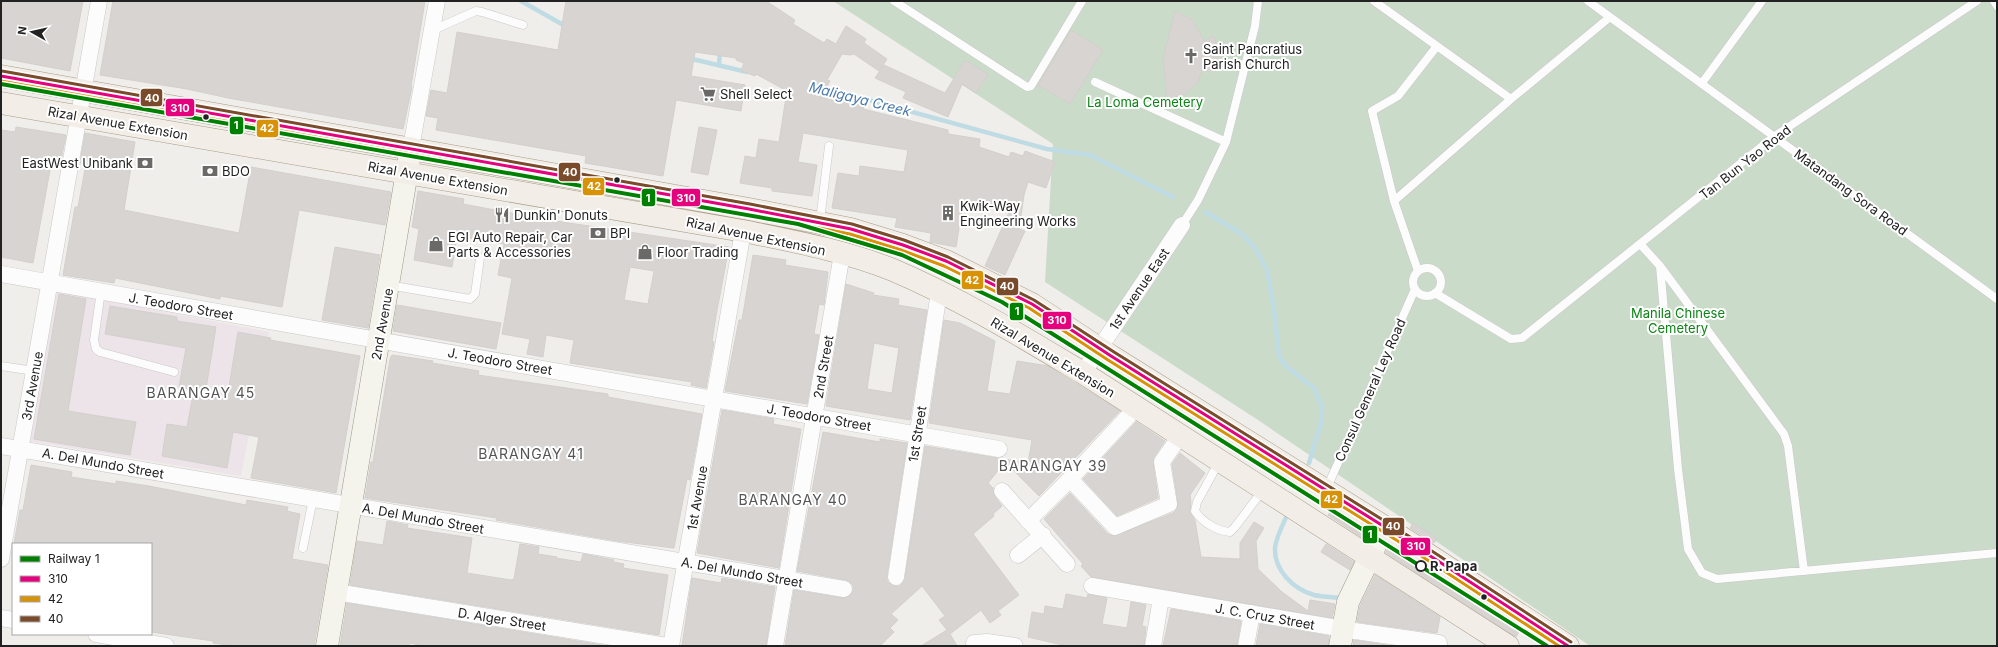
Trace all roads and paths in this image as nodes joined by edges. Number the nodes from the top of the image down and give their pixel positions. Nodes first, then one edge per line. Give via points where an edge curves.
1 (99, 1) edge
2 (436, 1) edge
3 (894, 1) edge
4 (1082, 1) edge
5 (1258, 1) edge
6 (1374, 1) edge
7 (1588, 1) edge
8 (1762, 1) edge
9 (1977, 1) edge
10 (1994, 1) edge
11 (1997, 6) edge
12 (1610, 17) junction
13 (523, 25) dead end
14 (431, 31) junction
15 (1437, 46) junction
16 (1, 76) edge
17 (1095, 82) dead end
18 (1702, 83) junction
19 (84, 91) junction
20 (1511, 99) junction
21 (1, 103) edge
22 (80, 117) junction
23 (1775, 136) junction
24 (1226, 142) junction
25 (830, 146) dead end
26 (411, 148) junction
27 (408, 172) junction
28 (1394, 201) junction
29 (726, 204) junction
30 (820, 222) junction
31 (1182, 225) joint
32 (721, 227) junction
33 (743, 231) junction
34 (1641, 245) junction
35 (842, 254) junction
36 (480, 258) dead end
37 (1660, 266) junction
38 (1418, 271) junction
39 (1, 274) edge
40 (50, 283) junction
41 (388, 285) junction
42 (1415, 289) junction
43 (101, 292) junction
44 (939, 292) junction
45 (1435, 293) junction
46 (1997, 299) edge
47 (379, 340) junction
48 (1100, 347) junction
49 (1, 366) edge
50 (34, 371) junction
51 (174, 372) dead end
52 (1083, 373) junction
53 (714, 398) junction
54 (1136, 408) junction
55 (814, 416) junction
56 (916, 434) junction
57 (1180, 436) junction
58 (1, 446) edge
59 (21, 449) junction
60 (999, 449) dead end
61 (1220, 462) junction
62 (1070, 479) junction
63 (1264, 490) junction
64 (1002, 491) dead end
65 (1326, 491) junction
66 (313, 499) junction
67 (351, 505) junction
68 (1028, 521) junction
69 (1384, 527) junction
70 (1043, 535) junction
71 (303, 548) dead end
72 (1997, 553) edge
73 (1018, 555) dead end
74 (1369, 556) junction
75 (1, 559) edge
76 (685, 563) junction
77 (1068, 564) dead end
78 (1804, 571) junction
79 (896, 577) dead end
80 (786, 580) junction
81 (1092, 586) dead end
82 (844, 589) dead end
83 (336, 592) junction
84 (1161, 598) junction
85 (1252, 614) junction
86 (1, 618) edge
87 (12, 620) edge
88 (102, 635) edge
89 (1342, 638) edge
90 (971, 645) edge
91 (1439, 645) edge
92 (166, 646) edge
93 (327, 646) edge
94 (669, 646) edge
95 (775, 646) edge
96 (1015, 646) edge
97 (1153, 646) edge
98 (1246, 646) edge
99 (1508, 646) edge
100 (1568, 646) edge

1 - 19 street, 3rd Avenue
2 - 14 street, 2nd Avenue
3 - 4 lane via 1027,87 1031,86
5 - 24 lane
6 - 15 lane
7 - 12 lane, Matandang Sora Road
8 - 18 lane
9 - 23 lane, Tan Bun Yao Road
10 - 11 lane
12 - 18 lane, Matandang Sora Road
12 - 20 lane
13 - 14 lane via 476,11
14 - 26 street, 2nd Avenue
15 - 20 lane
15 - 28 lane via 1398,96 1372,111
16 - 19 main road, Rizal Avenue Extension
17 - 24 lane
18 - 23 lane, Matandang Sora Road
19 - 22 street, 3rd Avenue
19 - 26 main road, Rizal Avenue Extension
20 - 28 lane
21 - 22 main road, Rizal Avenue Extension
22 - 27 main road, Rizal Avenue Extension
22 - 40 street, 3rd Avenue
23 - 34 lane, Tan Bun Yao Road
23 - 46 lane, Matandang Sora Road
24 - 31 lane via 1198,200
25 - 30 lane
26 - 27 street, 2nd Avenue
26 - 29 main road, Rizal Avenue Extension
27 - 32 main road, Rizal Avenue Extension
27 - 41 street, 2nd Avenue
28 - 38 lane
29 - 30 main road, Rizal Avenue Extension
29 - 32 main road
30 - 48 main road, Rizal Avenue Extension via 903,245 946,261 1032,304
31 - 48 street, 1st Avenue East
32 - 33 main road, Rizal Avenue Extension
33 - 35 main road, Rizal Avenue Extension
33 - 53 street, 1st Avenue
34 - 37 lane
34 - 45 lane, Tan Bun Yao Road via 1522,338 1511,339
35 - 44 main road, Rizal Avenue Extension via 892,270
35 - 55 street, 2nd Street
36 - 41 lane via 475,294 470,299
37 - 78 lane via 1784,434 1788,446
37 - 78 lane via 1678,469 1688,548 1702,572 1717,579
38 - 42 lane via 1414,279
38 - 45 lane via 1427,268 1439,276 1440,285
39 - 40 street, J. Teodoro Street
40 - 43 street, J. Teodoro Street
40 - 50 street, 3rd Avenue
41 - 47 street, 2nd Avenue
42 - 45 lane via 1422,295
42 - 65 lane, Consul General Ley Road
43 - 47 street, J. Teodoro Street
43 - 51 lane via 94,340 96,349
44 - 52 main road, Rizal Avenue Extension
44 - 56 street, 1st Street
47 - 53 street, J. Teodoro Street
47 - 67 street, 2nd Avenue
48 - 52 street, 1st Avenue East
48 - 65 main road, Rizal Avenue Extension
49 - 50 lane
50 - 59 street, 3rd Avenue
52 - 54 main road, Rizal Avenue Extension
53 - 55 street, J. Teodoro Street
53 - 76 street, 1st Avenue
54 - 57 main road, Rizal Avenue Extension
54 - 62 street
55 - 56 street, J. Teodoro Street
55 - 80 street, 2nd Street
56 - 60 street, J. Teodoro Street
56 - 79 street, 1st Street
57 - 61 main road, Rizal Avenue Extension
57 - 62 street via 1162,462 1168,505 1116,528
58 - 59 street, A. Del Mundo Street
59 - 66 street, A. Del Mundo Street
59 - 75 street, 3rd Avenue
61 - 63 main road, Rizal Avenue Extension
61 - 63 lane via 1195,510 1199,516 1221,531 1230,532
62 - 68 street
63 - 74 main road, Rizal Avenue Extension
64 - 68 street
65 - 69 main road, Rizal Avenue Extension
66 - 67 street, A. Del Mundo Street
66 - 71 lane
67 - 76 street, A. Del Mundo Street
67 - 83 street, 2nd Avenue
68 - 70 street
69 - 74 street
69 - 100 main road, Rizal Avenue Extension
70 - 73 street
70 - 77 street
72 - 78 lane
74 - 89 street via 1348,602
74 - 99 main road, Rizal Avenue Extension
76 - 80 street, A. Del Mundo Street
76 - 94 street, 1st Avenue
80 - 82 street, A. Del Mundo Street
80 - 95 street, 2nd Street
81 - 84 street, J. C. Cruz Street
83 - 93 street, 2nd Avenue
83 - 94 street, D. Alger Street
84 - 85 street, J. C. Cruz Street
84 - 97 street
85 - 89 street, J. C. Cruz Street
85 - 98 street
86 - 87 street
88 - 92 street
89 - 91 street, J. C. Cruz Street
90 - 96 street via 987,642

